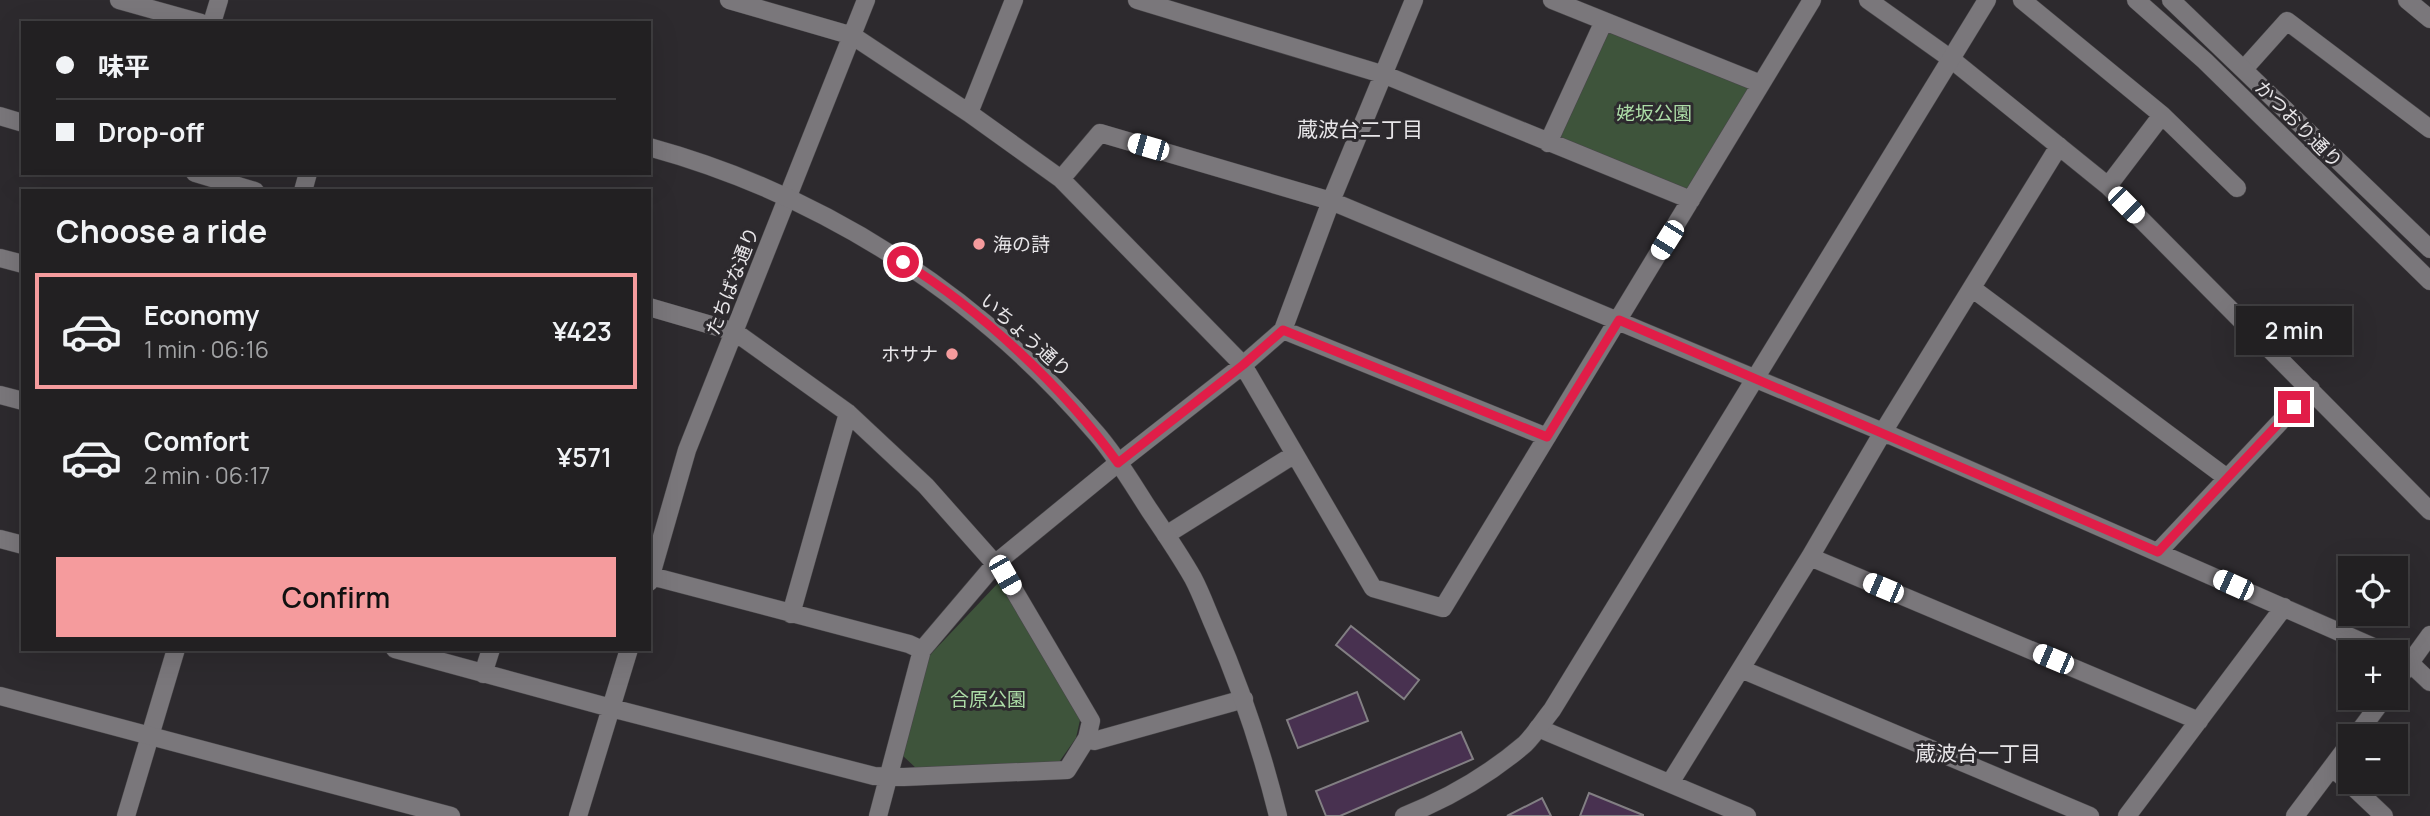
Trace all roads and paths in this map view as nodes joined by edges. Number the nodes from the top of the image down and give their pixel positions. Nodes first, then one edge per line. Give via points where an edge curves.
1 (119, 0) edge
2 (219, 0) edge
3 (729, 0) edge
4 (866, 0) edge
5 (1014, 0) edge
6 (1137, 0) edge
7 (1414, 0) edge
8 (1552, 0) edge
9 (1812, 0) edge
10 (1868, 0) edge
11 (1987, 0) edge
12 (2022, 0) edge
13 (2137, 0) edge
14 (2171, 0) edge
15 (2407, 0) edge
16 (2430, 19) edge
17 (194, 21) edge
18 (213, 21) edge
19 (1604, 21) junction
20 (853, 36) junction
21 (1951, 59) junction
22 (2244, 69) junction
23 (1385, 75) junction
24 (1761, 84) junction
25 (969, 113) junction
26 (2162, 115) junction
27 (0, 116) edge
28 (21, 122) edge
29 (2430, 129) edge
30 (1548, 143) junction
31 (2059, 146) junction
32 (651, 148) edge
33 (202, 175) edge
34 (1061, 179) junction
35 (2108, 186) junction
36 (2237, 188) dead end
37 (248, 189) edge
38 (787, 196) junction
39 (1691, 200) junction
40 (1331, 201) junction
41 (2430, 249) edge
42 (0, 258) edge
43 (21, 263) edge
44 (2430, 281) edge
45 (1973, 289) junction
46 (651, 308) edge
47 (1619, 320) junction
48 (1283, 330) junction
49 (735, 332) junction
50 (1243, 365) junction
51 (1754, 379) junction
52 (2311, 389) junction
53 (0, 395) edge
54 (21, 400) edge
55 (848, 413) junction
56 (1883, 432) junction
57 (1547, 437) junction
58 (1295, 454) junction
59 (1118, 463) junction
60 (2227, 478) junction
61 (2430, 511) edge
62 (1166, 535) junction
63 (0, 539) edge
64 (21, 544) edge
65 (2158, 552) junction
66 (1810, 557) junction
67 (996, 563) junction
68 (651, 576) edge
69 (651, 579) edge
70 (2284, 607) junction
71 (791, 614) junction
72 (2430, 635) edge
73 (2358, 640) edge
74 (922, 650) junction
75 (175, 651) edge
76 (402, 651) edge
77 (490, 651) edge
78 (628, 651) edge
79 (2408, 655) edge
80 (2408, 664) edge
81 (1741, 670) junction
82 (483, 674) junction
83 (2430, 682) edge
84 (0, 696) edge
85 (1244, 699) junction
86 (611, 708) junction
87 (2199, 721) junction
88 (1538, 727) junction
89 (150, 736) junction
90 (1087, 738) junction
91 (2338, 759) edge
92 (2332, 767) junction
93 (888, 777) junction
94 (1670, 783) junction
95 (126, 816) edge
96 (451, 816) edge
97 (578, 816) edge
98 (878, 816) edge
99 (1278, 816) edge
100 (1404, 816) edge
101 (1747, 816) edge
102 (2090, 816) edge
103 (2127, 816) edge
104 (2295, 816) edge
105 (2384, 816) edge

1 - 17 street
2 - 18 street
3 - 20 street
4 - 20 street, たちばな通り
5 - 25 street
6 - 23 street
7 - 23 street
8 - 19 street
9 - 24 street
10 - 21 street
11 - 21 street
12 - 26 street
13 - 44 street, かつおり通り
14 - 22 street, かつおり通り
15 - 16 street
19 - 24 street
19 - 30 street
20 - 25 street
20 - 38 street, たちばな通り
21 - 31 street
21 - 51 street
22 - 29 street via 2287,21
22 - 41 street, かつおり通り
23 - 30 street
23 - 40 street
24 - 39 street
25 - 34 street
26 - 35 street
26 - 36 street
27 - 28 street
30 - 39 street
31 - 35 street
31 - 45 street
32 - 38 street, いちょう通り via 716,167
33 - 37 street
34 - 40 street via 1100,133
34 - 50 street
35 - 52 street
38 - 49 street, たちばな通り
38 - 59 street, いちょう通り via 924,275 986,324 1048,381 1098,434
39 - 47 street
40 - 47 street
40 - 48 street
42 - 43 street
45 - 56 street
45 - 60 street
46 - 49 street
47 - 51 street
47 - 57 street
48 - 50 street
48 - 57 street
49 - 55 street
49 - 68 street, たちばな通り via 687,450
50 - 58 street
50 - 59 street
51 - 56 street
51 - 88 street
52 - 60 street
52 - 61 street
53 - 54 street
55 - 67 street via 926,486
55 - 71 street
56 - 65 street
56 - 66 street
57 - 58 street via 1443,608 1373,588
58 - 62 street
59 - 62 street, いちょう通り
59 - 67 street
60 - 65 street
62 - 85 street, いちょう通り via 1193,578
63 - 64 street
65 - 70 street
66 - 81 street
66 - 87 street
67 - 74 street
67 - 90 street via 1091,721
69 - 71 street
70 - 73 street
70 - 87 street
71 - 74 street
72 - 79 street
74 - 93 street
75 - 89 street
76 - 82 street
77 - 82 street
78 - 86 street
80 - 83 street
81 - 94 street
81 - 102 street
82 - 86 street
84 - 89 street
85 - 90 street via 1094,741
85 - 99 street, いちょう通り
86 - 93 street
86 - 97 street
87 - 103 street
88 - 94 street
88 - 100 street via 1500,763
89 - 95 street
89 - 96 street
90 - 93 street via 1067,770
91 - 92 street
92 - 104 street
92 - 105 street
93 - 98 street
94 - 101 street

